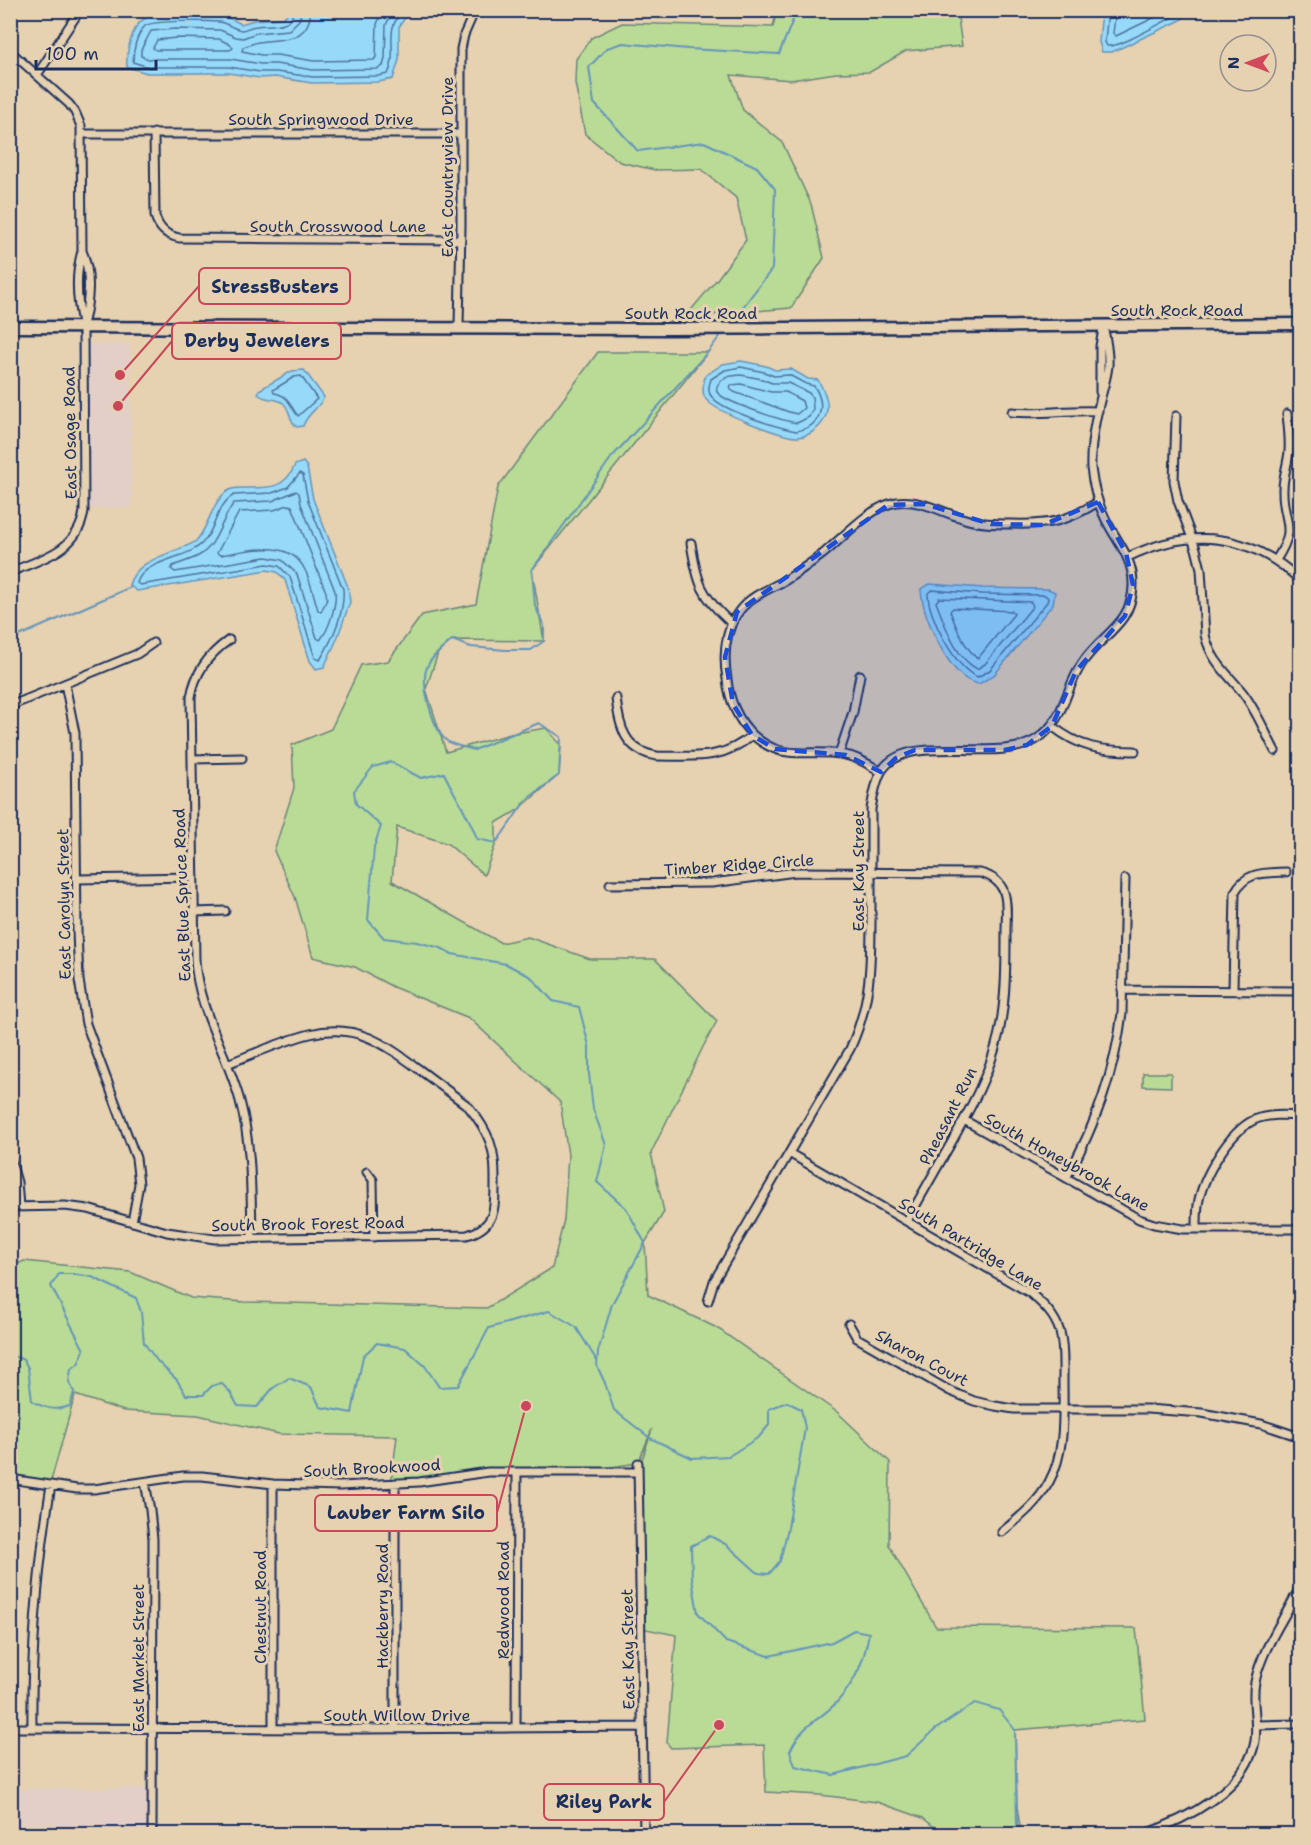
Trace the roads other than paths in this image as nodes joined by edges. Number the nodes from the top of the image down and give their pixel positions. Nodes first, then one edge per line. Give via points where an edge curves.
1 (80, 10) edge
2 (475, 10) edge
3 (10, 51) edge
4 (37, 75) junction
5 (154, 133) junction
6 (82, 134) junction
7 (461, 134) junction
8 (461, 240) junction
9 (1300, 324) edge
10 (1103, 326) junction
11 (10, 327) edge
12 (83, 327) junction
13 (459, 327) junction
14 (1098, 411) junction
15 (1012, 412) dead end
16 (1287, 414) dead end
17 (1176, 416) dead end
18 (1098, 502) junction
19 (1192, 538) junction
20 (691, 543) dead end
21 (1128, 557) junction
22 (1276, 560) junction
23 (10, 572) edge
24 (1300, 580) edge
25 (731, 623) junction
26 (229, 640) dead end
27 (153, 643) dead end
28 (860, 675) dead end
29 (65, 684) junction
30 (616, 698) dead end
31 (10, 706) edge
32 (1052, 726) junction
33 (752, 735) junction
34 (1134, 751) dead end
35 (1275, 751) dead end
36 (839, 754) junction
37 (242, 758) dead end
38 (192, 759) junction
39 (881, 772) junction
40 (871, 872) junction
41 (1286, 872) dead end
42 (194, 877) junction
43 (77, 879) junction
44 (995, 879) joint
45 (1125, 879) dead end
46 (610, 884) dead end
47 (225, 911) dead end
48 (194, 912) junction
49 (1122, 990) junction
50 (1233, 990) junction
51 (1300, 991) edge
52 (227, 1064) junction
53 (1300, 1116) edge
54 (964, 1120) junction
55 (789, 1153) junction
56 (10, 1158) edge
57 (368, 1172) dead end
58 (1066, 1178) junction
59 (20, 1206) junction
60 (10, 1207) edge
61 (907, 1221) junction
62 (132, 1222) junction
63 (1197, 1229) junction
64 (1300, 1229) edge
65 (374, 1237) junction
66 (252, 1239) junction
67 (708, 1301) dead end
68 (849, 1324) dead end
69 (1063, 1409) junction
70 (1300, 1437) edge
71 (638, 1463) dead end
72 (516, 1472) junction
73 (638, 1472) junction
74 (10, 1479) edge
75 (145, 1482) junction
76 (395, 1483) junction
77 (273, 1484) junction
78 (51, 1485) junction
79 (1002, 1532) dead end
80 (1300, 1587) edge
81 (1300, 1724) edge
82 (1256, 1725) junction
83 (642, 1727) junction
84 (10, 1728) edge
85 (32, 1728) junction
86 (516, 1728) junction
87 (151, 1729) junction
88 (273, 1729) junction
89 (395, 1729) junction
90 (152, 1834) edge
91 (644, 1834) edge
92 (1144, 1834) edge

1 - 4 street
2 - 7 street, East Countryview Drive via 461,49
3 - 4 street, East Osage Road
4 - 6 street, East Osage Road via 75,112
5 - 6 street, South Springwood Drive
5 - 7 street, South Springwood Drive
5 - 8 street, South Crosswood Lane via 154,216 172,237
6 - 12 street, East Osage Road via 82,251 87,262
7 - 8 street, East Countryview Drive
8 - 13 street, East Countryview Drive
9 - 10 main road, South Rock Road
10 - 13 main road, South Rock Road
10 - 14 street
11 - 12 main road, South Rock Road
12 - 13 main road, South Rock Road
12 - 23 street, East Osage Road via 84,511 80,527 57,553
14 - 15 street
14 - 18 street via 1091,453
16 - 22 street via 1289,450 1283,492 1289,531
17 - 19 street via 1174,481
18 - 21 street
18 - 25 street via 1071,517 1042,525 982,523 924,504 888,505 872,513 787,579 751,599
19 - 21 street via 1160,544
19 - 22 street via 1225,540
19 - 35 street via 1201,569 1207,645 1244,695
20 - 25 street via 703,590
21 - 32 street via 1133,585 1130,606 1117,627 1096,645 1076,671
22 - 24 street
25 - 33 street via 724,657 728,688 738,715
26 - 38 street, East Blue Spruce Road via 208,658 194,683
27 - 29 street via 137,654
28 - 36 street
29 - 31 street
29 - 43 street, East Carolyn Street via 75,733
30 - 33 street via 625,737 648,755 715,755 735,748
32 - 34 street via 1084,746
32 - 39 street via 1036,740 1005,750 915,750 896,758
33 - 36 street via 787,753
36 - 39 street
37 - 38 street
38 - 42 street, East Blue Spruce Road
39 - 40 street, East Kay Street via 871,808
40 - 44 street, Timber Ridge Circle via 980,873
40 - 46 street, Timber Ridge Circle via 796,872 712,883
40 - 55 street, East Kay Street via 871,965 863,1017 850,1049
41 - 50 street via 1254,874 1235,892
42 - 43 street
42 - 48 street, East Blue Spruce Road
43 - 62 street, East Carolyn Street via 77,964 85,1019 139,1172
44 - 54 street, Pheasant Run via 1006,898 1003,1011 988,1070
45 - 49 street
47 - 48 street
48 - 52 street, East Blue Spruce Road via 197,984
49 - 50 street
49 - 58 street via 1120,1030 1108,1081
50 - 51 street
52 - 65 street, South Brook Forest Road via 309,1034 353,1032 388,1046 468,1106 485,1131 494,1158 495,1205 490,1219 484,1227 467,1235
52 - 66 street, East Blue Spruce Road via 246,1126
53 - 63 street via 1262,1118 1237,1131 1202,1188
54 - 58 street, South Honeybrook Lane
54 - 61 street, Pheasant Run
55 - 61 street, South Partridge Lane
55 - 67 street, East Kay Street via 714,1281
56 - 59 street
57 - 65 street via 373,1180
58 - 63 street, South Honeybrook Lane via 1139,1219
59 - 60 street, South Brook Forest Road
59 - 62 street, South Brook Forest Road via 88,1209
61 - 69 street, South Partridge Lane via 1030,1293 1047,1308 1062,1342
62 - 66 street, South Brook Forest Road via 205,1239
63 - 64 street, South Honeybrook Lane
65 - 66 street, South Brook Forest Road
68 - 69 street, Sharon Court via 857,1338 964,1397 1014,1409
69 - 70 street, Sharon Court via 1202,1413 1261,1424
69 - 79 street, South Partridge Lane via 1058,1458 1051,1480 1034,1505
71 - 73 street, East Kay Street
72 - 73 street, South Brookwood
72 - 76 street, South Brookwood
72 - 86 street, Redwood Road
73 - 83 street, East Kay Street
74 - 78 street, South Brookwood
75 - 77 street, South Brookwood via 202,1476
75 - 78 street, South Brookwood via 94,1489
75 - 87 street, East Market Street via 153,1539
76 - 77 street, South Brookwood
76 - 89 street, Hackberry Road
77 - 88 street, Chestnut Road
78 - 85 street via 36,1606
80 - 82 street via 1258,1671 1253,1697
81 - 82 street
82 - 92 street via 1249,1761 1230,1785 1200,1808
83 - 86 street, South Willow Drive
83 - 91 street, East Kay Street
84 - 85 street, South Willow Drive
85 - 87 street, South Willow Drive
86 - 89 street, South Willow Drive
87 - 88 street, South Willow Drive
87 - 90 street, East Market Street
88 - 89 street, South Willow Drive

